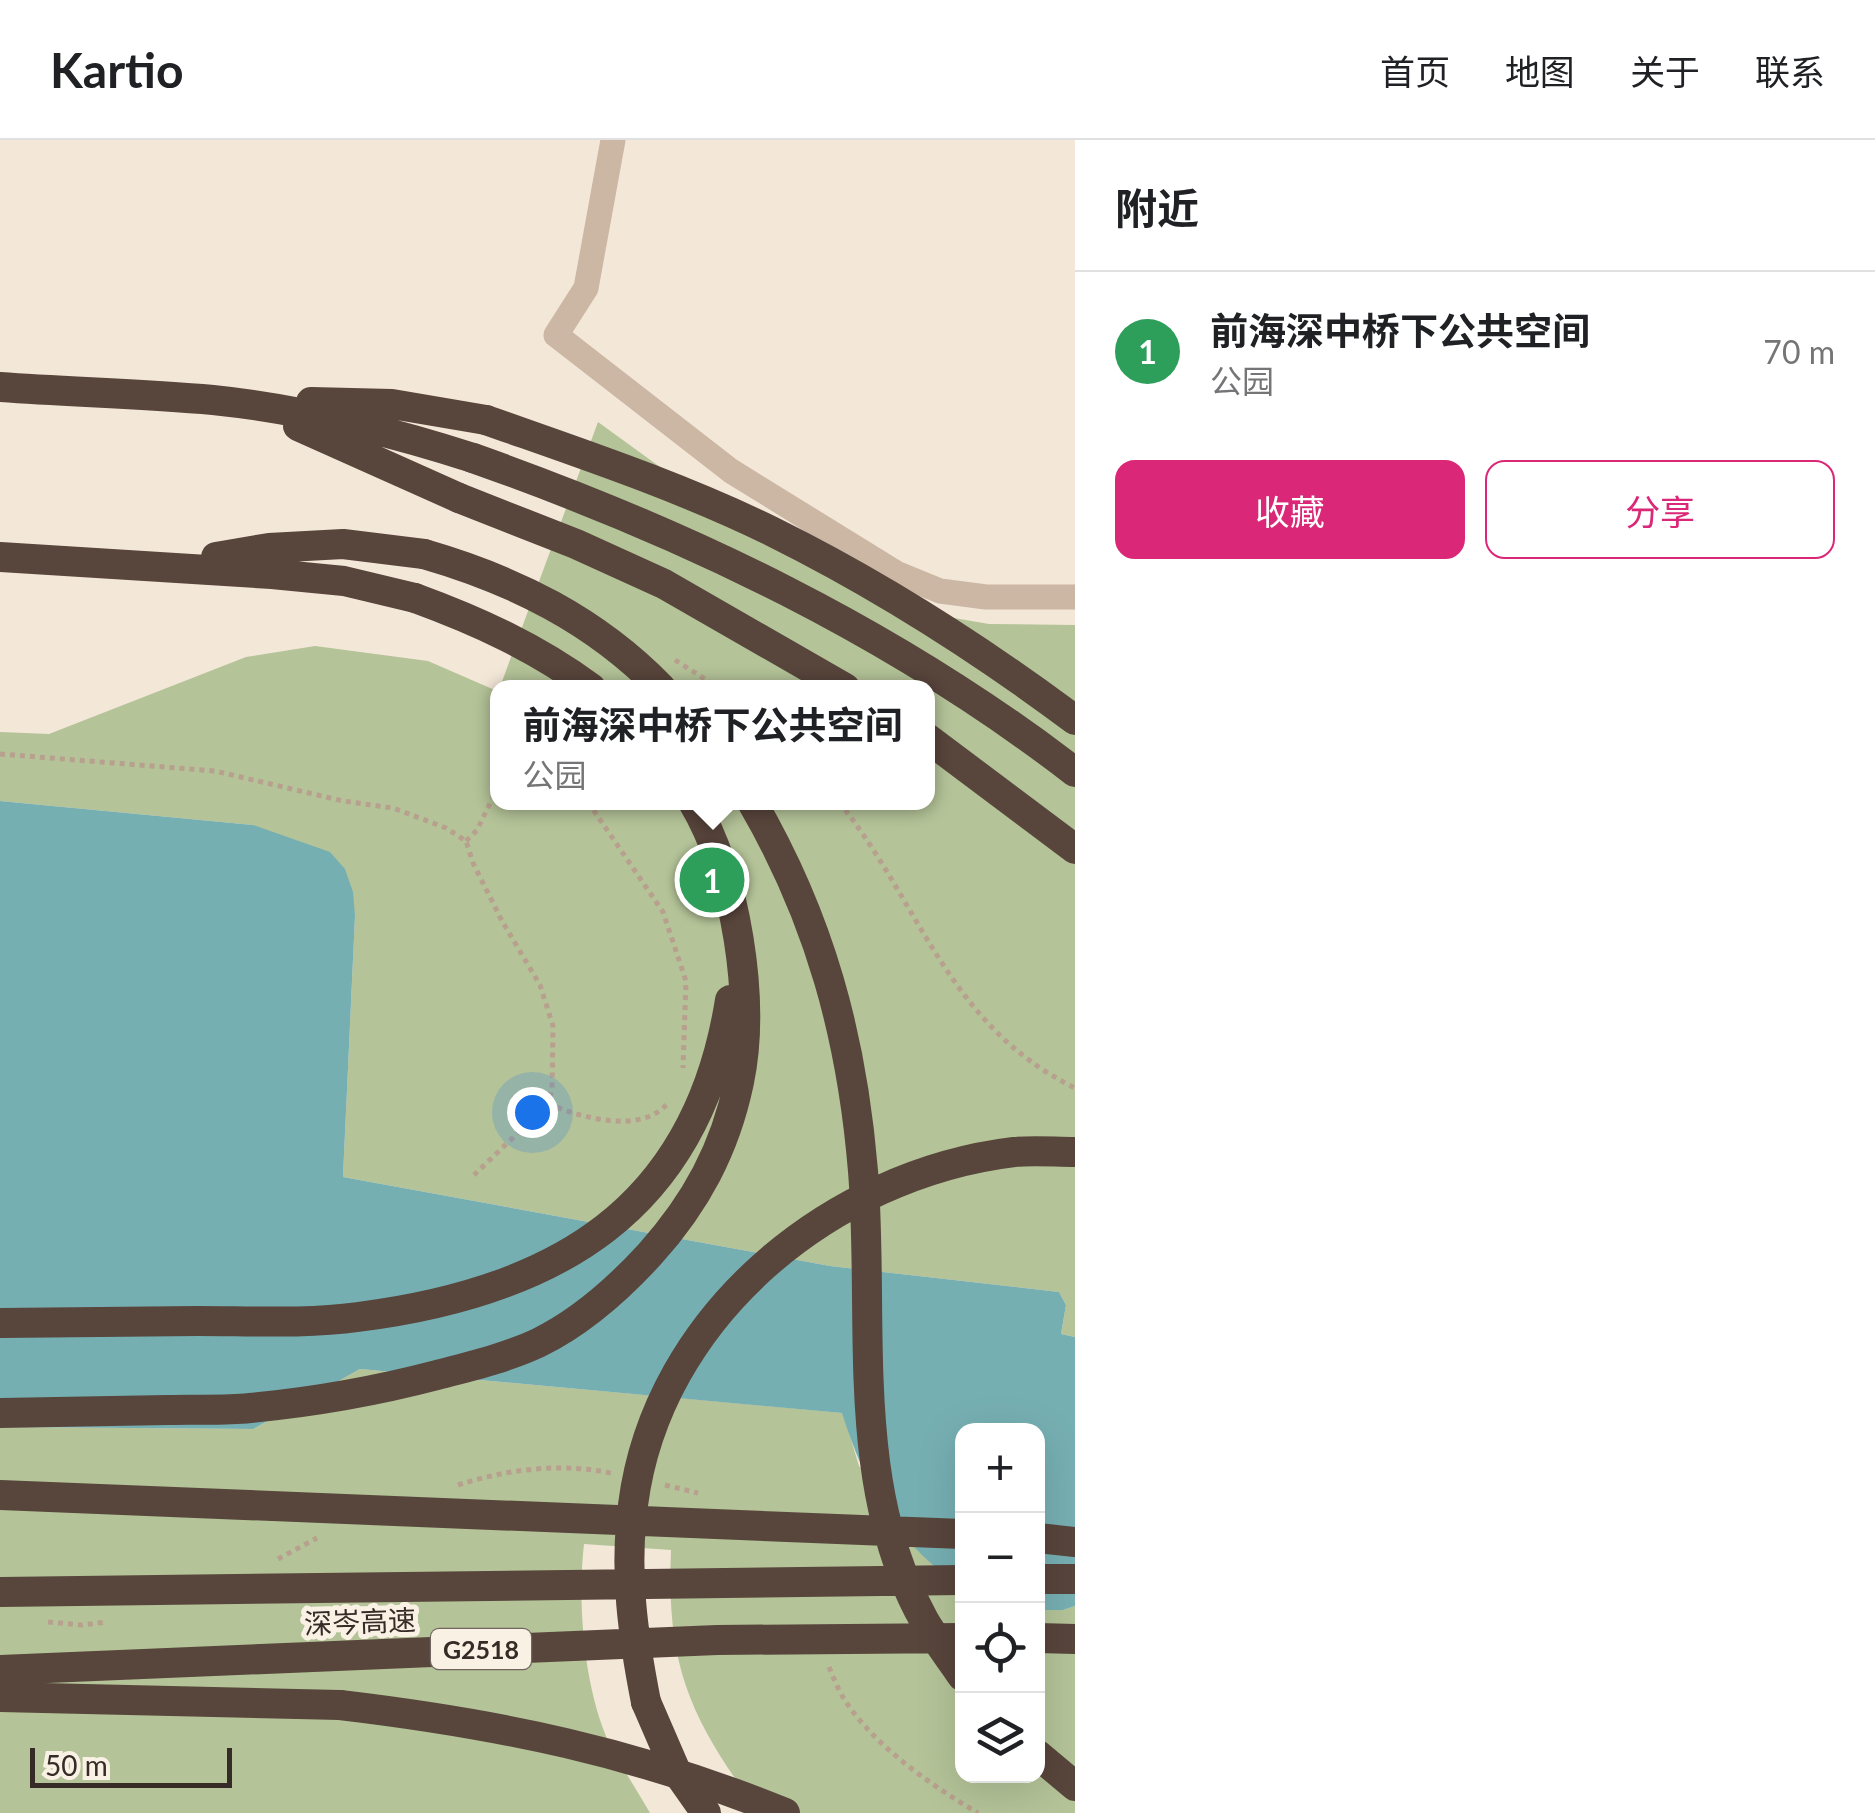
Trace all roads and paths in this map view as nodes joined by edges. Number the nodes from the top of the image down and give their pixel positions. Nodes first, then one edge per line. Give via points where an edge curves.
1 (613, 140) edge
2 (0, 387) edge
3 (214, 400) junction
4 (0, 557) edge
5 (169, 566) junction
6 (1075, 596) edge
7 (578, 680) edge
8 (653, 680) edge
9 (831, 680) edge
10 (1075, 720) edge
11 (935, 744) edge
12 (0, 754) edge
13 (1075, 772) edge
14 (490, 803) edge
15 (593, 810) edge
16 (698, 810) edge
17 (756, 810) edge
18 (845, 810) edge
19 (466, 841) junction
20 (1075, 849) edge
21 (738, 948) junction
22 (682, 1081) dead end
23 (1075, 1088) edge
24 (672, 1095) dead end
25 (548, 1104) junction
26 (1075, 1152) edge
27 (474, 1175) dead end
28 (0, 1323) edge
29 (0, 1413) edge
30 (623, 1476) dead end
31 (656, 1483) dead end
32 (452, 1486) dead end
33 (0, 1495) edge
34 (706, 1495) dead end
35 (955, 1534) edge
36 (320, 1536) dead end
37 (1045, 1539) edge
38 (1075, 1542) edge
39 (272, 1563) dead end
40 (1075, 1579) edge
41 (955, 1580) edge
42 (1045, 1580) edge
43 (0, 1592) edge
44 (118, 1620) dead end
45 (43, 1622) dead end
46 (955, 1638) edge
47 (1045, 1638) edge
48 (1075, 1639) edge
49 (827, 1664) dead end
50 (955, 1666) edge
51 (0, 1670) edge
52 (0, 1697) edge
53 (1045, 1761) edge
54 (1075, 1786) edge
55 (706, 1813) edge
56 (785, 1813) edge
57 (978, 1813) edge

1 - 6 street via 586,288 556,335 730,471 896,572 940,591
2 - 3 highway
3 - 9 highway, bridge via 271,415 576,544 664,584
3 - 10 highway, bridge via 392,404 486,420 630,471 770,531 902,602
3 - 13 highway, bridge via 409,438 640,521 799,595 950,685
4 - 5 highway
5 - 7 highway, bridge via 344,581 416,598 509,636
5 - 8 highway, bridge via 269,548 343,544 424,554 477,569 566,612
11 - 20 highway
12 - 19 path via 216,771 393,808
14 - 19 path
15 - 22 path via 663,912 686,981
16 - 21 highway via 725,880
17 - 50 highway, bridge via 795,884 837,1001 866,1221 870,1388 888,1530 924,1620
18 - 23 path via 871,842 943,969 978,1012 1022,1055
19 - 25 path via 549,1012 554,1061
21 - 28 highway via 726,1029 692,1126 658,1180 626,1212 550,1265 502,1286 356,1318
21 - 29 highway via 745,987 742,1066 712,1169 662,1240 574,1322 483,1363 386,1388 248,1408
24 - 25 path via 663,1109 640,1118 604,1120
25 - 27 path
26 - 55 highway, bridge via 1014,1152 948,1167 878,1190 822,1220 735,1292 668,1391 633,1503 632,1632 646,1702 675,1769
30 - 32 path via 548,1468
31 - 34 path
33 - 35 highway, bridge
36 - 39 path
37 - 38 highway
40 - 42 highway
41 - 43 highway, 深岑高速 / G2518, bridge
44 - 45 path
46 - 51 highway, 深岑高速 / G2518, bridge via 718,1640
47 - 48 highway
49 - 57 path via 873,1734
52 - 56 highway, bridge via 340,1706 438,1716 633,1758
53 - 54 highway

